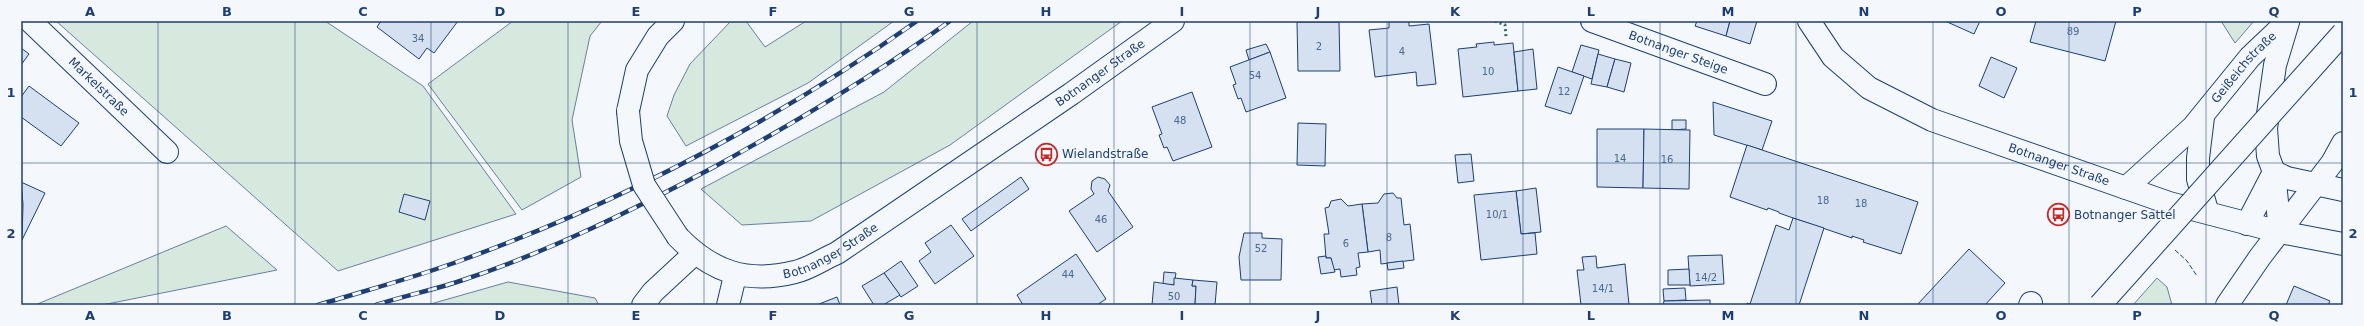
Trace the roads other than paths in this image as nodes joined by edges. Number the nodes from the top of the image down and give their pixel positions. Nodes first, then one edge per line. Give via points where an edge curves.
1 (30, 21) edge
2 (674, 21) edge
3 (1173, 21) edge
4 (1592, 21) edge
5 (1809, 21) edge
6 (2288, 21) edge
7 (2343, 33) edge
8 (1765, 84) dead end
9 (2203, 117) junction
10 (2343, 143) edge
11 (167, 152) dead end
12 (2274, 172) junction
13 (2316, 184) junction
14 (2126, 188) junction
15 (2343, 190) edge
16 (2208, 214) junction
17 (2247, 224) junction
18 (2280, 232) junction
19 (2343, 244) edge
20 (694, 254) junction
21 (735, 276) junction
22 (2228, 304) edge
23 (643, 305) edge
24 (728, 305) edge
25 (2100, 305) edge

1 - 11 main road, Markelstraße
2 - 20 main road, Botnanger Straße, bridge via 658,36 637,70 628,111 631,141 644,185 678,237
3 - 21 main road, Botnanger Straße via 1071,94 837,253 796,272 766,277
4 - 8 main road, Botnanger Steige
5 - 14 main road, Botnanger Straße via 1833,57 1870,88 1932,120 1962,132
6 - 9 main road, Geißeichstraße via 2250,57
6 - 12 main road, Geißeichstraße via 2274,65 2266,128 2268,156
7 - 25 main road, bridge
9 - 14 main road, Geißeichstraße
9 - 16 main road via 2198,179
10 - 13 main road
12 - 13 main road via 2287,178
12 - 17 main road
12 - 18 main road, Geißeichstraße
13 - 15 main road
13 - 18 main road
14 - 16 main road, Botnanger Straße
16 - 17 main road, Botnanger Straße
17 - 18 main road, Botnanger Straße
18 - 19 main road, Botnanger Straße
18 - 22 main road
20 - 21 main road, Botnanger Straße
20 - 23 main road
21 - 24 main road

